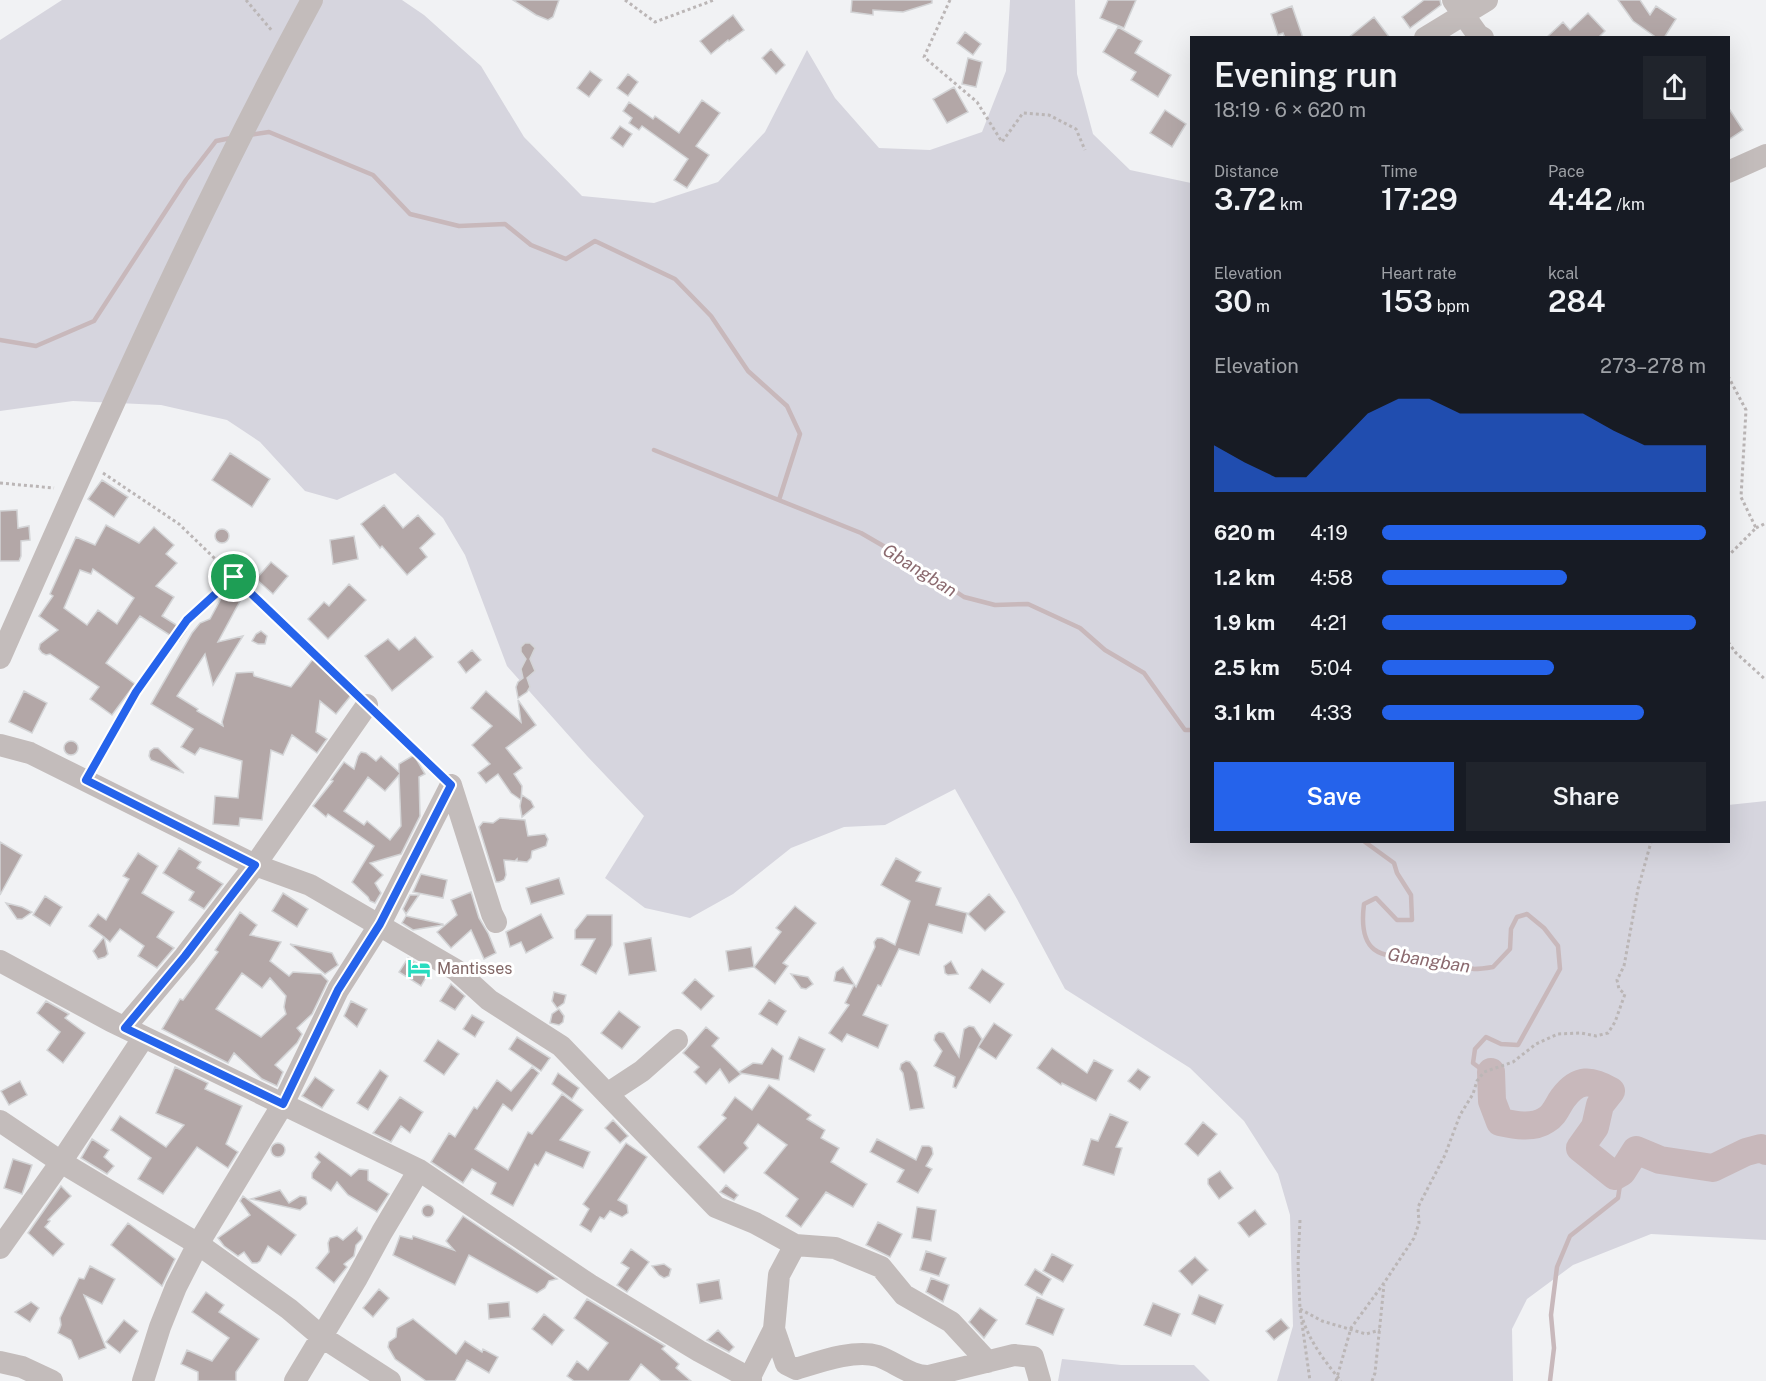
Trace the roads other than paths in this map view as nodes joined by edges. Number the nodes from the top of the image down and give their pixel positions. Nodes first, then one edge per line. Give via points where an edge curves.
1 (312, 0) edge
2 (1487, 0) edge
3 (1458, 8) edge
4 (1427, 36) edge
5 (1480, 36) edge
6 (1766, 155) edge
7 (1730, 171) edge
8 (0, 658) edge
9 (367, 705) road end
10 (0, 745) edge
11 (255, 865) junction
12 (496, 922) dead end
13 (380, 924) junction
14 (0, 960) edge
15 (134, 1032) junction
16 (677, 1040) dead end
17 (607, 1094) junction
18 (283, 1104) junction
19 (0, 1121) edge
20 (61, 1162) junction
21 (419, 1170) junction
22 (198, 1244) junction
23 (795, 1245) junction
24 (0, 1248) edge
25 (774, 1329) junction
26 (322, 1336) junction
27 (1033, 1357) junction
28 (0, 1362) edge
29 (988, 1362) junction
30 (749, 1380) edge
31 (52, 1381) edge
32 (143, 1381) edge
33 (295, 1381) edge
34 (390, 1381) edge
35 (1031, 1381) edge
36 (1040, 1381) edge

1 - 8 street via 180,259
2 - 3 street
3 - 4 street
3 - 5 street
6 - 7 street
9 - 11 street
10 - 11 street via 30,753
11 - 13 street via 310,885
11 - 15 street via 185,956
12 - 13 street via 451,785
13 - 17 street via 456,970 489,1000 561,1046
13 - 18 street via 338,990
14 - 15 street
15 - 18 street
15 - 20 street
16 - 17 street via 642,1071
17 - 23 street via 716,1207
18 - 21 street
18 - 22 street
19 - 20 street
20 - 22 street
20 - 24 street
21 - 26 street
21 - 30 street via 590,1285
22 - 26 street
22 - 32 street via 176,1287
23 - 25 street via 778,1275
23 - 29 street via 835,1248 881,1267 904,1294 951,1322
25 - 29 street via 786,1364 796,1370 840,1356 875,1355 921,1377
25 - 30 street
26 - 33 street
26 - 34 street
27 - 29 street via 1014,1355
27 - 35 street
27 - 36 street
28 - 31 street

